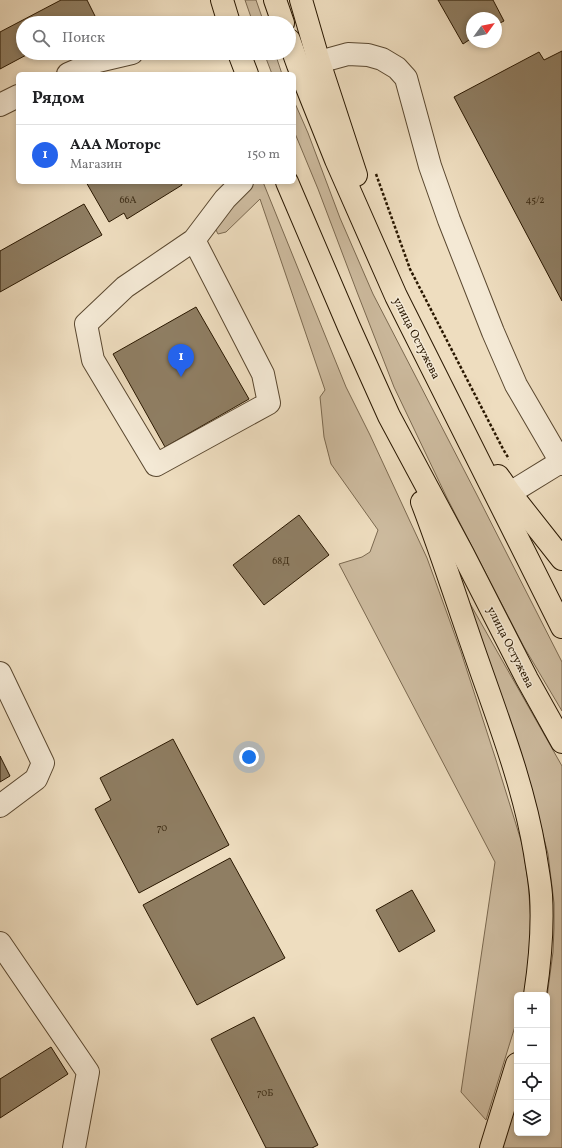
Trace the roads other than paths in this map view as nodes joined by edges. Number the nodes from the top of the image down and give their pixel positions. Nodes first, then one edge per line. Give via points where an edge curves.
1 (222, 0) edge
2 (275, 0) edge
3 (300, 0) edge
4 (225, 16) edge
5 (281, 16) edge
6 (296, 59) edge
7 (102, 60) edge
8 (242, 60) edge
9 (319, 62) junction
10 (73, 72) edge
11 (246, 72) edge
12 (16, 97) edge
13 (0, 104) edge
14 (240, 184) edge
15 (288, 184) edge
16 (194, 240) junction
17 (396, 296) junction
18 (389, 416) junction
19 (460, 423) junction
20 (561, 462) edge
21 (510, 493) junction
22 (562, 559) edge
23 (562, 627) edge
24 (0, 673) edge
25 (562, 742) edge
26 (0, 806) edge
27 (0, 944) edge
28 (535, 992) edge
29 (514, 1074) edge
30 (74, 1148) edge
31 (491, 1148) edge

1 - 4 main road
2 - 5 main road
3 - 9 main road
6 - 17 main road, улица Остужева via 336,160
7 - 10 lane
8 - 11 main road
9 - 17 main road
9 - 20 lane via 348,54 368,55 382,59 397,68 406,78 430,166 493,332 516,384
12 - 13 lane
14 - 16 lane via 225,199
15 - 18 main road, улица Остужева
16 - 16 lane via 263,374 269,403 156,465 94,360 86,324 125,287
17 - 19 main road, улица Остужева
18 - 25 main road, улица Остужева
18 - 28 main road via 432,530 505,740 528,817 541,894 541,946
19 - 21 main road
19 - 23 main road, улица Остужева
20 - 21 lane
21 - 22 main road
24 - 26 lane via 43,763 36,779
27 - 30 lane via 88,1072
29 - 31 main road

